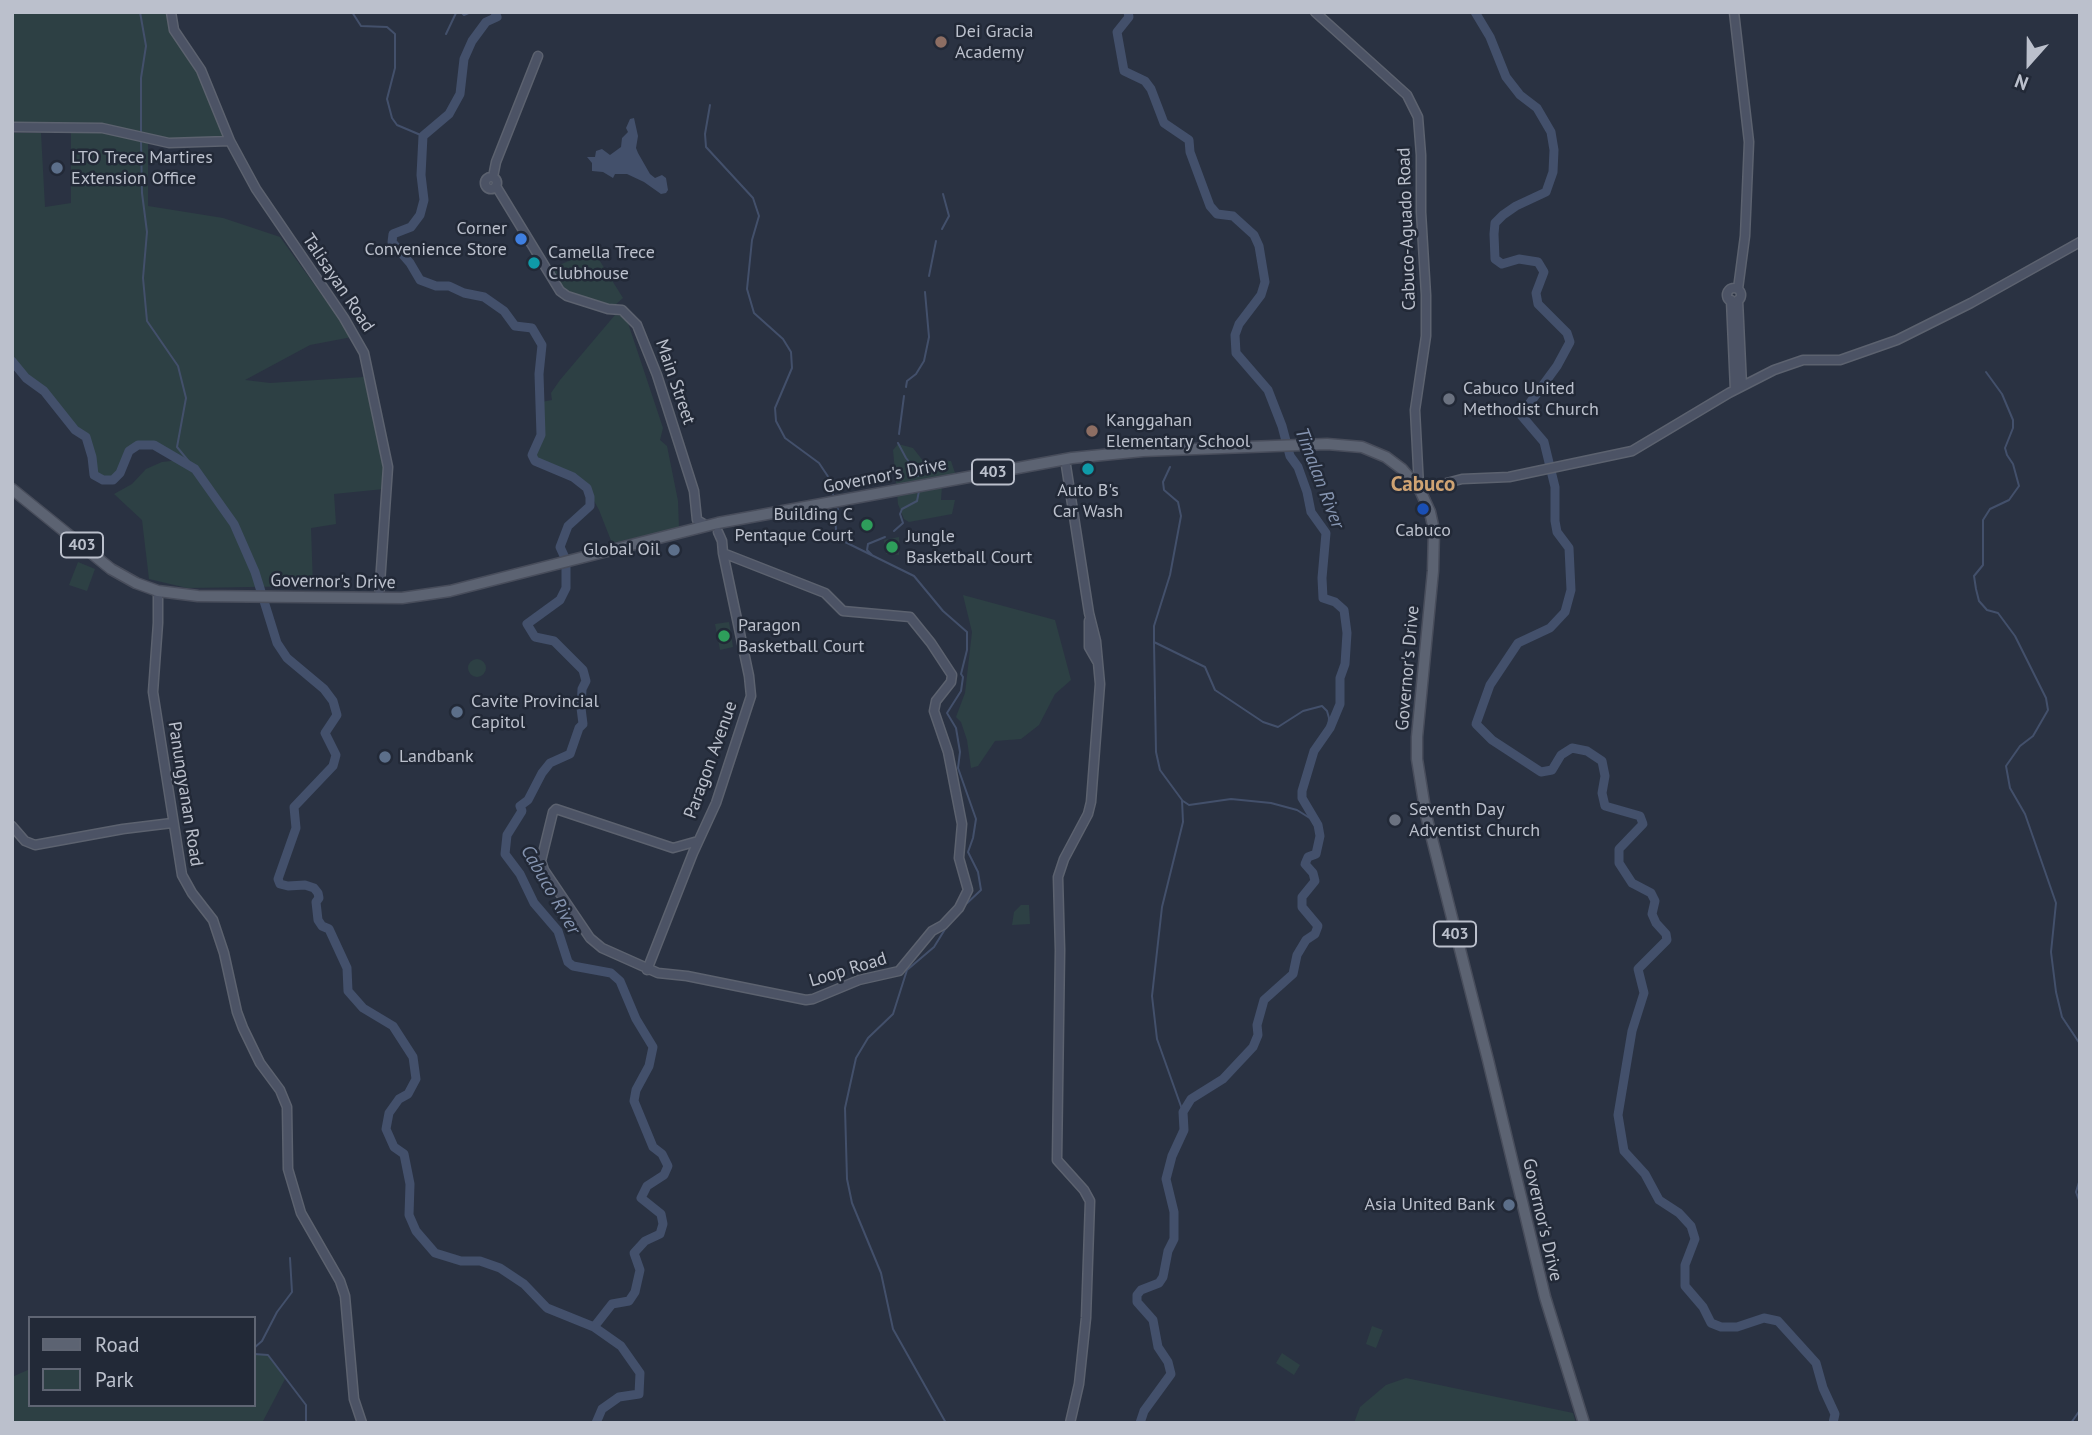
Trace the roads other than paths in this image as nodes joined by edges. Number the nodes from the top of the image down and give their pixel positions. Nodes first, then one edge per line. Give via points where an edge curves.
1 (171, 12) edge
2 (1315, 12) edge
3 (1734, 12) edge
4 (538, 56) dead end
5 (12, 127) edge
6 (230, 141) junction
7 (2080, 242) edge
8 (1738, 388) junction
9 (1065, 459) junction
10 (12, 489) edge
11 (1419, 489) junction
12 (697, 520) junction
13 (706, 526) junction
14 (720, 527) junction
15 (680, 532) junction
16 (723, 553) junction
17 (158, 591) junction
18 (379, 598) junction
19 (172, 823) junction
20 (12, 826) edge
21 (698, 841) junction
22 (648, 970) junction
23 (362, 1423) edge
24 (1070, 1423) edge
25 (1584, 1423) edge

1 - 6 street, Talisayan Road via 174,30 201,70
2 - 11 street, Cabuco-Aguado Road via 1407,95 1418,117 1426,295 1426,336 1415,410
3 - 8 street via 1749,142 1745,236 1737,285 1741,295 1734,300
4 - 12 street, Main Street via 493,177 487,178 485,185 496,186 560,291 622,310 637,325 694,491
5 - 6 street via 102,128 169,143
6 - 18 street, Talisayan Road via 363,353 388,467
7 - 8 street via 1898,340 1840,360 1789,363
8 - 11 street via 1637,449
9 - 11 main road, Governor's Drive / 403 via 1143,451 1341,444 1368,449 1398,465
9 - 14 main road, Governor's Drive / 403
9 - 24 street via 1089,613 1089,647 1097,661 1100,684 1091,802 1058,877 1057,1160 1090,1201 1085,1328
10 - 17 main road, Governor's Drive / 403 via 111,569
11 - 25 main road, Governor's Drive / 403 via 1430,512 1434,541 1417,737 1426,815 1545,1297
12 - 13 street
12 - 15 street
13 - 14 main road, Governor's Drive / 403
13 - 15 main road, Governor's Drive / 403
14 - 16 street, Paragon Avenue
15 - 18 main road, Governor's Drive / 403 via 438,594
16 - 21 street, Paragon Avenue via 751,696 716,803
16 - 22 street, Loop Road via 825,593 843,611 910,617 931,643 951,675 934,711 948,752 962,824 959,858 968,890 959,908 898,971 859,980 813,999
17 - 18 main road, Governor's Drive / 403
17 - 19 street, Panungyanan Road via 152,685
19 - 20 street via 35,845
19 - 23 street, Panungyanan Road via 182,875 213,920 243,1028 287,1107 288,1169 301,1213 345,1296 353,1387
21 - 22 street, Paragon Avenue
21 - 22 street, Loop Road via 673,848 561,809 553,812 541,858 544,870 594,943

